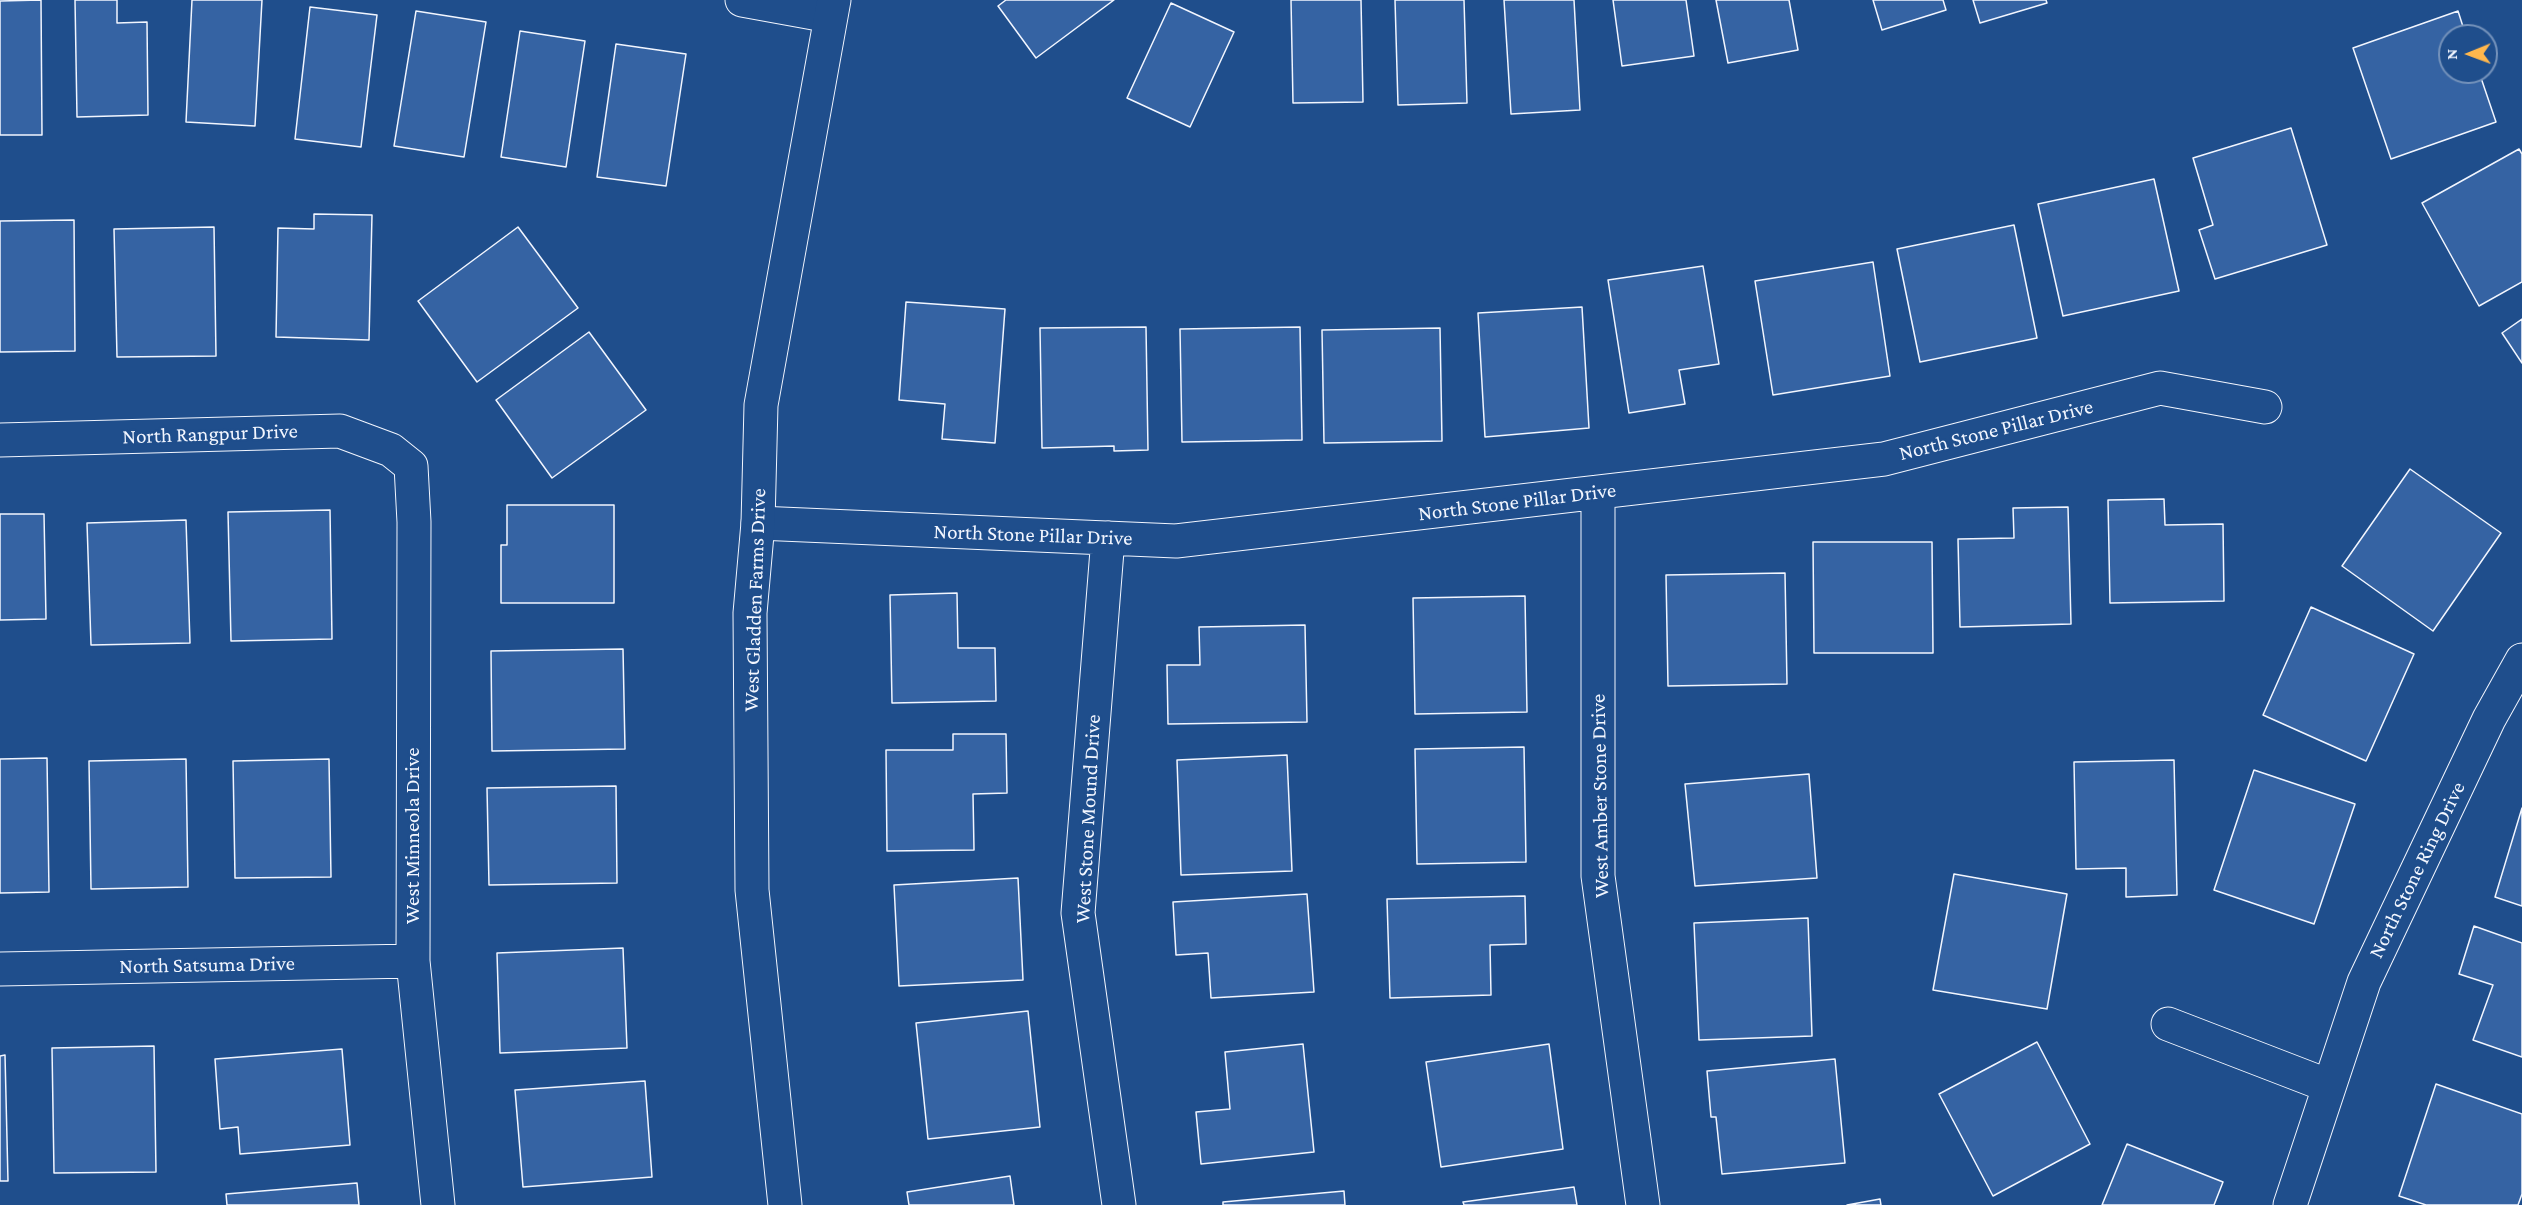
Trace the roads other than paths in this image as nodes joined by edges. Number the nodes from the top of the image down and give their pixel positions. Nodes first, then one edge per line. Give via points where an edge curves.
1 (742, 0) edge
2 (832, 8) edge
3 (2265, 407) dead end
4 (0, 440) edge
5 (411, 466) joint
6 (1598, 492) junction
7 (758, 523) junction
8 (1108, 538) junction
9 (2522, 660) edge
10 (413, 961) junction
11 (0, 969) edge
12 (2168, 1024) dead end
13 (2329, 1086) junction
14 (438, 1205) edge
15 (785, 1205) edge
16 (1119, 1205) edge
17 (1643, 1205) edge
18 (2290, 1205) edge

1 - 2 street
2 - 7 street, West Gladden Farms Drive via 761,405
3 - 6 street, North Stone Pillar Drive via 2160,388 1884,459
4 - 5 street, North Rangpur Drive via 340,431 391,450
5 - 10 street, West Minneola Drive
6 - 8 street, North Stone Pillar Drive via 1176,541
6 - 17 street, West Amber Stone Drive via 1598,876
7 - 8 street, North Stone Pillar Drive
7 - 15 street, West Gladden Farms Drive via 750,614 752,890
8 - 16 street, West Stone Mound Drive via 1078,914
9 - 13 street, North Stone Ring Drive via 2489,719 2364,982
10 - 11 street, North Satsuma Drive
10 - 14 street, West Minneola Drive
12 - 13 street
13 - 18 street, North Stone Ring Drive

